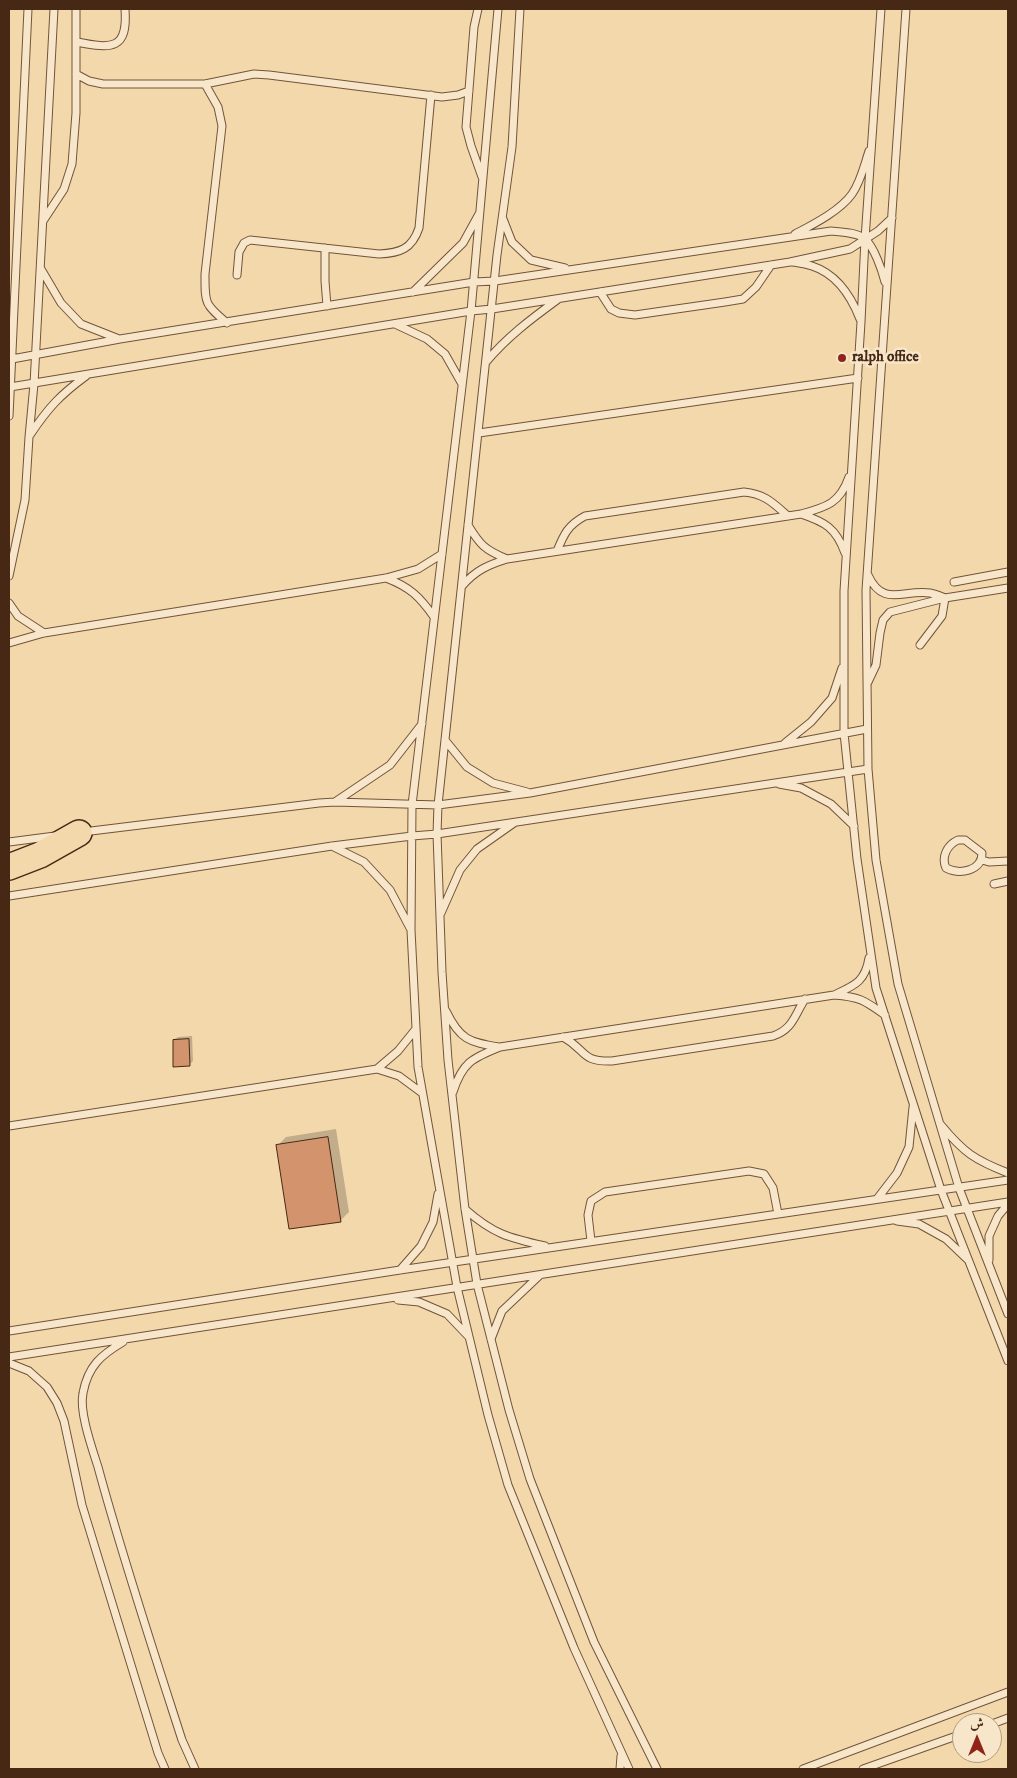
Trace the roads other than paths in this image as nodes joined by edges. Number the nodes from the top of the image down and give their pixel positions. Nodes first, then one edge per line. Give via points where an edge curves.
1 (28, 9) edge
2 (54, 9) edge
3 (76, 9) edge
4 (125, 9) edge
5 (478, 9) edge
6 (498, 9) edge
7 (520, 9) edge
8 (881, 9) edge
9 (906, 9) edge
10 (77, 42) junction
11 (76, 74) junction
12 (205, 84) junction
13 (469, 91) junction
14 (432, 96) junction
15 (873, 136) junction
16 (484, 180) junction
17 (481, 211) junction
18 (502, 217) junction
19 (892, 218) junction
20 (43, 221) junction
21 (788, 237) junction
22 (865, 239) junction
23 (325, 248) junction
24 (790, 262) junction
25 (771, 265) junction
26 (41, 270) junction
27 (571, 270) junction
28 (237, 275) dead end
29 (495, 281) junction
30 (474, 282) junction
31 (887, 287) junction
32 (413, 292) junction
33 (600, 292) junction
34 (559, 299) junction
35 (328, 306) junction
36 (492, 309) junction
37 (471, 311) junction
38 (861, 322) junction
39 (227, 323) junction
40 (395, 324) junction
41 (120, 339) junction
42 (36, 355) junction
43 (12, 359) junction
44 (486, 362) junction
45 (88, 375) junction
46 (858, 378) junction
47 (34, 384) junction
48 (462, 384) junction
49 (10, 387) junction
50 (9, 416) edge
51 (478, 433) junction
52 (29, 437) junction
53 (852, 468) junction
54 (801, 514) junction
55 (788, 516) junction
56 (468, 525) junction
57 (557, 551) junction
58 (442, 554) junction
59 (847, 557) junction
60 (507, 559) junction
61 (1008, 572) edge
62 (867, 573) junction
63 (9, 576) edge
64 (386, 578) junction
65 (954, 582) dead end
66 (462, 586) junction
67 (1008, 588) edge
68 (945, 598) junction
69 (9, 603) edge
70 (434, 617) junction
71 (44, 633) junction
72 (9, 643) edge
73 (920, 645) dead end
74 (844, 663) junction
75 (867, 685) junction
76 (422, 724) junction
77 (867, 729) junction
78 (844, 733) junction
79 (445, 740) junction
80 (784, 744) junction
81 (868, 769) junction
82 (848, 771) junction
83 (773, 783) junction
84 (530, 793) junction
85 (335, 802) junction
86 (412, 805) junction
87 (438, 805) junction
88 (516, 822) junction
89 (854, 826) junction
90 (79, 833) junction
91 (437, 834) junction
92 (412, 836) junction
93 (9, 842) edge
94 (332, 846) junction
95 (982, 860) junction
96 (1008, 861) edge
97 (9, 867) edge
98 (1008, 881) edge
99 (994, 884) dead end
100 (9, 896) edge
101 (440, 916) junction
102 (411, 930) junction
103 (871, 951) junction
104 (834, 995) junction
105 (805, 999) junction
106 (445, 1007) junction
107 (885, 1016) junction
108 (415, 1030) junction
109 (563, 1037) junction
110 (500, 1047) junction
111 (377, 1069) junction
112 (422, 1093) junction
113 (452, 1095) junction
114 (914, 1105) junction
115 (939, 1122) junction
116 (9, 1126) edge
117 (1008, 1173) edge
118 (1008, 1180) edge
119 (439, 1186) junction
120 (959, 1188) junction
121 (941, 1190) junction
122 (877, 1199) junction
123 (1008, 1203) edge
124 (966, 1208) junction
125 (465, 1209) junction
126 (949, 1211) junction
127 (778, 1214) junction
128 (889, 1220) junction
129 (592, 1241) junction
130 (551, 1247) junction
131 (472, 1259) junction
132 (968, 1260) junction
133 (452, 1262) junction
134 (989, 1266) junction
135 (400, 1270) junction
136 (541, 1274) junction
137 (477, 1284) junction
138 (457, 1288) junction
139 (385, 1299) junction
140 (1008, 1314) edge
141 (9, 1331) edge
142 (469, 1337) junction
143 (127, 1339) junction
144 (491, 1339) junction
145 (9, 1357) edge
146 (1008, 1361) edge
147 (9, 1362) edge
148 (1008, 1692) edge
149 (952, 1738) edge
150 (621, 1753) junction
151 (655, 1766) edge
152 (165, 1769) edge
153 (195, 1769) edge
154 (620, 1769) edge
155 (628, 1769) edge
156 (662, 1769) edge
157 (803, 1769) edge
158 (863, 1769) edge

1 - 43 lane
2 - 20 lane
3 - 10 lane
4 - 10 lane via 127,25 124,38 115,44
5 - 13 lane
6 - 16 lane
7 - 18 lane via 512,147
8 - 15 lane
9 - 19 lane
10 - 11 lane
11 - 12 lane via 104,84
11 - 20 lane via 72,164 64,189
12 - 14 lane via 254,74
12 - 39 lane via 218,107 222,126 205,296 211,310
13 - 14 lane via 458,96
13 - 16 lane via 466,127
14 - 23 lane via 419,228 415,239 405,249 393,253
15 - 21 lane via 861,176 851,195 823,220
15 - 22 lane
16 - 17 lane
17 - 30 lane
17 - 32 lane via 463,243
18 - 27 lane via 512,242 531,260
18 - 29 lane
19 - 22 lane
19 - 31 lane
20 - 26 lane
21 - 22 lane via 831,231 848,232
21 - 27 lane
22 - 24 lane via 850,249
22 - 31 lane
22 - 38 lane
23 - 28 lane via 250,240 239,252
23 - 35 lane
24 - 25 lane
24 - 38 lane via 812,266 829,275 844,288
25 - 33 lane
25 - 33 lane via 756,287 742,299 724,302 635,315 611,309
26 - 41 lane via 61,303 81,324
26 - 42 lane
27 - 29 lane
29 - 30 lane
29 - 36 lane
30 - 32 lane
30 - 37 lane
31 - 62 lane
32 - 35 lane
33 - 34 lane
34 - 36 lane
34 - 44 lane via 526,322
35 - 39 lane
36 - 37 lane
36 - 44 lane
37 - 40 lane
37 - 48 lane
38 - 46 lane
39 - 41 lane
40 - 45 lane
40 - 48 lane via 427,339 445,354
41 - 42 lane
42 - 43 lane
42 - 47 lane
43 - 49 lane
44 - 51 lane
45 - 47 lane
45 - 52 lane via 64,392
46 - 51 lane
46 - 53 lane
47 - 49 lane
47 - 52 lane
48 - 58 lane
49 - 50 lane
51 - 56 lane
52 - 63 lane via 25,500
53 - 54 lane via 844,490 836,500
53 - 59 lane
54 - 55 lane
54 - 59 lane via 819,520 833,530
55 - 57 lane
55 - 57 lane via 768,498 744,492 585,516 564,533
56 - 60 lane via 479,543
56 - 66 lane
57 - 60 lane
58 - 64 lane via 418,569
58 - 70 lane
59 - 74 lane
60 - 66 lane via 472,574
61 - 65 lane
62 - 68 lane via 873,585 888,595 931,593
62 - 75 lane
64 - 70 lane via 404,584 423,601
64 - 71 lane
66 - 79 lane
67 - 68 lane
68 - 73 lane via 942,616
68 - 75 lane via 890,612 883,620 876,665
69 - 71 lane via 18,616
70 - 76 lane
71 - 72 lane
74 - 78 lane
74 - 80 lane via 832,698 811,722
75 - 77 lane
76 - 85 lane via 390,765
76 - 86 lane
77 - 78 lane
77 - 81 lane
78 - 80 lane
78 - 82 lane
79 - 84 lane via 467,767 493,783
79 - 87 lane
80 - 84 lane
81 - 82 lane
81 - 115 lane via 876,860 898,984
82 - 83 lane
82 - 89 lane
83 - 88 lane
83 - 89 lane via 801,788 831,804
84 - 87 lane
85 - 86 lane
85 - 90 lane
86 - 87 lane
86 - 92 lane
87 - 91 lane
88 - 91 lane
88 - 101 lane via 477,849 460,870
89 - 103 lane
90 - 93 lane
90 - 97 highway via 40,855
91 - 92 lane
91 - 101 lane
92 - 94 lane
92 - 102 lane
94 - 100 lane
94 - 102 lane via 364,862 390,890
95 - 95 lane via 982,852 966,840 958,840 952,843 943,862 953,872 970,870
95 - 96 lane
98 - 99 lane
101 - 106 lane
102 - 108 lane
103 - 104 lane via 863,978
103 - 107 lane via 876,988
104 - 105 lane
104 - 107 lane via 854,996
105 - 109 lane
105 - 109 lane via 784,1032 773,1036 598,1062 589,1059 574,1043
106 - 110 lane via 462,1036 476,1043
106 - 113 lane
107 - 114 lane
108 - 111 lane
108 - 112 lane
109 - 110 lane
110 - 113 lane via 476,1056 466,1064
111 - 112 lane via 400,1076
111 - 116 lane
112 - 119 lane
113 - 125 lane
114 - 121 lane
114 - 122 lane via 909,1147 898,1173
115 - 117 lane via 957,1145 980,1162
115 - 120 lane
118 - 120 lane
119 - 133 lane
119 - 135 lane via 433,1222 421,1246
120 - 121 lane
120 - 124 lane
121 - 122 lane
121 - 126 lane
122 - 127 lane
123 - 124 lane
123 - 134 lane via 989,1236
124 - 126 lane
124 - 134 lane
125 - 130 lane via 482,1224 508,1238
125 - 131 lane
126 - 128 lane
126 - 132 lane
127 - 129 lane
127 - 129 lane via 774,1188 764,1174 749,1170 605,1192 591,1201 588,1216
128 - 132 lane via 919,1224 946,1238
128 - 136 lane
129 - 130 lane
130 - 131 lane
131 - 133 lane
131 - 137 lane
132 - 146 lane
133 - 135 lane
133 - 138 lane
134 - 140 lane
135 - 141 lane
136 - 137 lane
136 - 144 lane via 502,1310
137 - 138 lane
137 - 144 lane
138 - 139 lane
138 - 142 lane
139 - 142 lane via 419,1302 447,1314
139 - 143 lane
142 - 150 lane via 508,1485 574,1648
143 - 145 lane
143 - 153 lane via 90,1369 82,1395 84,1419 176,1722
144 - 151 lane via 530,1479 594,1642
147 - 152 lane via 29,1371 47,1387 57,1402 82,1505
148 - 157 lane
149 - 158 lane
150 - 154 lane
150 - 155 lane
151 - 156 lane

